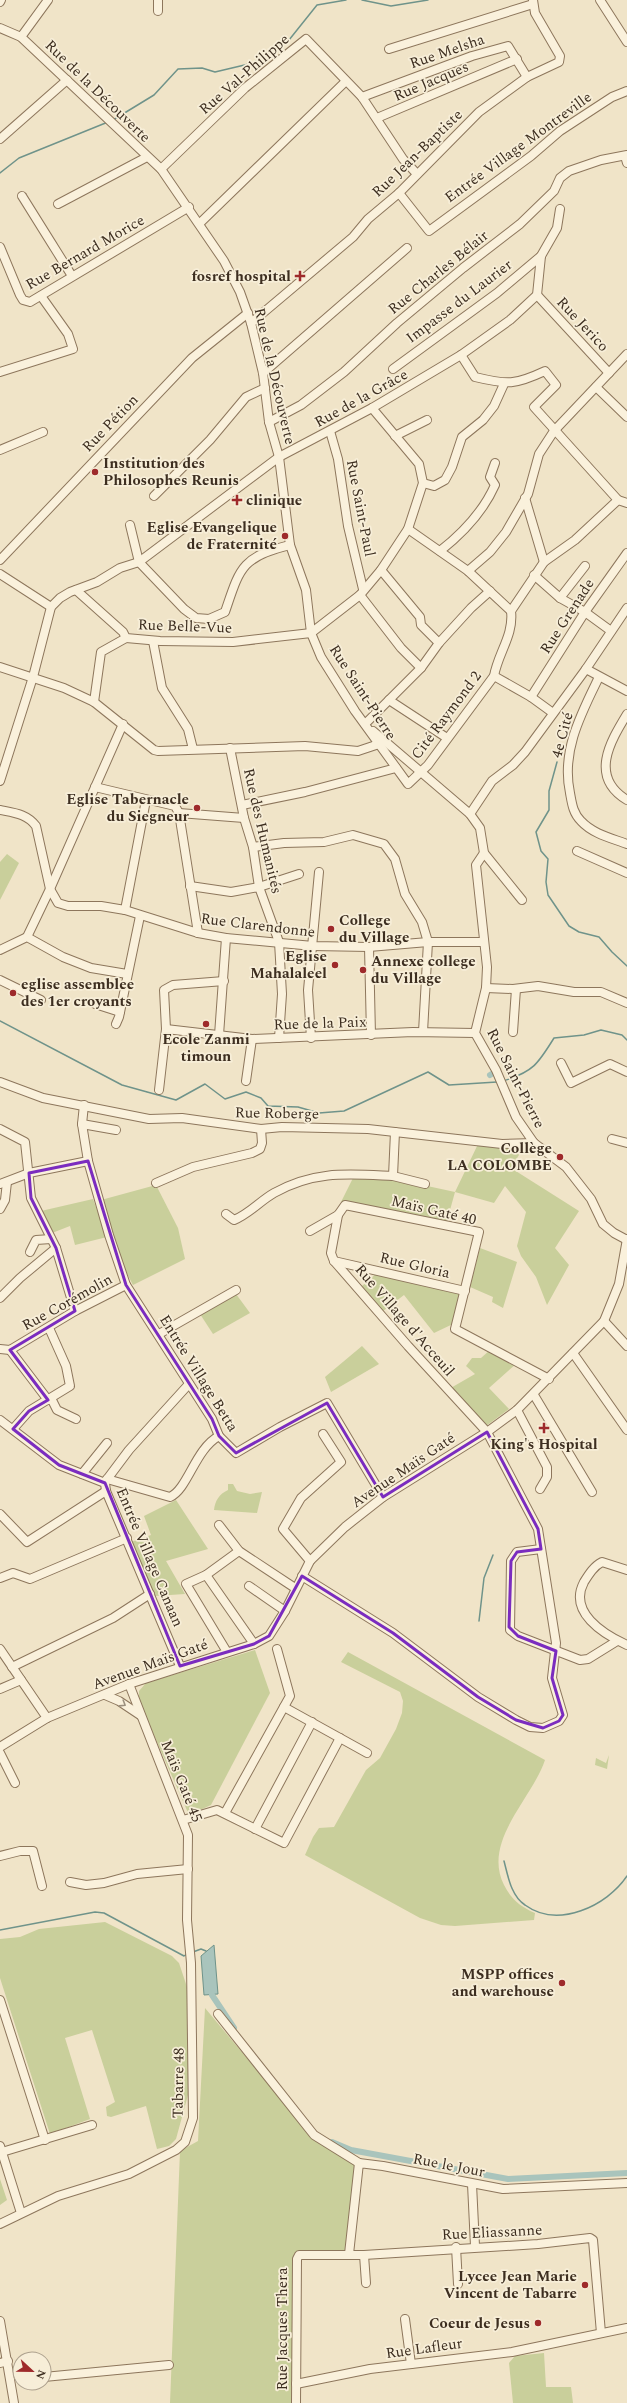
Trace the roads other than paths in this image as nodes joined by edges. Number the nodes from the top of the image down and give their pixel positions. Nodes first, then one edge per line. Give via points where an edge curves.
1 (48, 0) edge
2 (158, 0) edge
3 (600, 0) edge
4 (533, 2) edge
5 (158, 11) dead end
6 (0, 28) edge
7 (21, 37) junction
8 (627, 42) edge
9 (389, 49) dead end
10 (517, 59) junction
11 (527, 77) junction
12 (67, 80) junction
13 (345, 82) junction
14 (627, 91) edge
15 (362, 97) junction
16 (377, 118) junction
17 (0, 139) edge
18 (147, 157) junction
19 (626, 158) edge
20 (161, 169) junction
21 (418, 174) junction
22 (399, 193) junction
23 (22, 196) dead end
24 (58, 204) dead end
25 (189, 207) junction
26 (560, 209) dead end
27 (200, 223) junction
28 (0, 248) edge
29 (407, 248) dead end
30 (541, 256) junction
31 (72, 276) junction
32 (537, 295) junction
33 (41, 296) junction
34 (248, 313) junction
35 (251, 323) junction
36 (627, 354) edge
37 (461, 355) junction
38 (393, 369) dead end
39 (0, 372) edge
40 (263, 373) junction
41 (609, 373) junction
42 (504, 384) junction
43 (596, 387) junction
44 (264, 388) junction
45 (372, 408) junction
46 (627, 417) edge
47 (427, 420) dead end
48 (269, 422) junction
49 (330, 431) junction
50 (43, 432) dead end
51 (554, 432) junction
52 (395, 436) junction
53 (0, 450) edge
54 (279, 457) junction
55 (495, 463) dead end
56 (423, 483) junction
57 (154, 496) dead end
58 (525, 498) junction
59 (618, 500) junction
60 (627, 503) edge
61 (130, 525) dead end
62 (408, 529) junction
63 (290, 545) junction
64 (440, 551) junction
65 (627, 552) edge
66 (0, 560) edge
67 (139, 562) junction
68 (544, 562) junction
69 (585, 566) dead end
70 (381, 570) junction
71 (468, 571) junction
72 (0, 574) edge
73 (534, 575) junction
74 (76, 590) junction
75 (490, 591) junction
76 (362, 592) junction
77 (560, 598) junction
78 (51, 607) junction
79 (627, 608) edge
80 (511, 611) junction
81 (585, 612) junction
82 (611, 631) junction
83 (311, 633) junction
84 (126, 638) junction
85 (153, 641) junction
86 (439, 643) junction
87 (0, 667) edge
88 (421, 668) junction
89 (586, 670) junction
90 (33, 676) junction
91 (494, 676) junction
92 (599, 677) junction
93 (626, 688) edge
94 (531, 697) junction
95 (390, 700) junction
96 (94, 702) junction
97 (553, 713) junction
98 (627, 714) edge
99 (123, 724) junction
100 (365, 724) junction
101 (447, 738) junction
102 (379, 744) junction
103 (230, 748) junction
104 (193, 749) junction
105 (396, 768) junction
106 (422, 772) junction
107 (0, 781) edge
108 (408, 784) joint
109 (95, 787) junction
110 (146, 800) junction
111 (627, 800) edge
112 (242, 805) junction
113 (0, 810) edge
114 (179, 813) junction
115 (470, 814) junction
116 (244, 818) junction
117 (627, 844) edge
118 (253, 847) junction
119 (577, 851) dead end
120 (484, 853) junction
121 (319, 872) dead end
122 (298, 874) dead end
123 (627, 874) edge
124 (190, 886) junction
125 (259, 887) junction
126 (50, 889) junction
127 (522, 900) dead end
128 (124, 910) junction
129 (140, 916) junction
130 (198, 933) junction
131 (27, 937) junction
132 (226, 938) junction
133 (279, 942) junction
134 (428, 942) junction
135 (484, 942) junction
136 (313, 946) junction
137 (369, 947) junction
138 (0, 950) edge
139 (127, 974) junction
140 (0, 980) edge
141 (224, 981) junction
142 (486, 988) junction
143 (516, 989) junction
144 (41, 1000) dead end
145 (627, 1003) edge
146 (95, 1004) dead end
147 (120, 1012) junction
148 (116, 1024) dead end
149 (166, 1029) junction
150 (423, 1032) junction
151 (513, 1032) dead end
152 (475, 1033) junction
153 (219, 1035) junction
154 (371, 1035) junction
155 (279, 1038) junction
156 (311, 1038) junction
157 (252, 1039) junction
158 (561, 1063) dead end
159 (627, 1072) edge
160 (246, 1081) dead end
161 (0, 1082) edge
162 (160, 1090) dead end
163 (84, 1105) junction
164 (82, 1124) junction
165 (0, 1129) edge
166 (261, 1129) junction
167 (116, 1130) dead end
168 (395, 1132) junction
169 (612, 1140) dead end
170 (534, 1143) junction
171 (627, 1144) edge
172 (88, 1161) junction
173 (29, 1173) junction
174 (393, 1176) junction
175 (4, 1183) edge
176 (156, 1183) dead end
177 (425, 1184) dead end
178 (0, 1209) edge
179 (226, 1214) dead end
180 (338, 1215) junction
181 (310, 1231) dead end
182 (51, 1239) junction
183 (627, 1240) edge
184 (56, 1248) junction
185 (30, 1252) dead end
186 (334, 1261) junction
187 (126, 1285) junction
188 (236, 1290) dead end
189 (465, 1291) junction
190 (0, 1298) edge
191 (75, 1311) junction
192 (604, 1320) junction
193 (49, 1328) junction
194 (159, 1334) junction
195 (627, 1346) edge
196 (3, 1349) edge
197 (573, 1353) junction
198 (549, 1379) junction
199 (190, 1384) junction
200 (534, 1395) junction
201 (50, 1399) junction
202 (517, 1410) junction
203 (76, 1419) dead end
204 (0, 1420) edge
205 (13, 1429) junction
206 (627, 1430) edge
207 (487, 1432) junction
208 (323, 1434) dead end
209 (219, 1436) junction
210 (107, 1443) dead end
211 (82, 1474) junction
212 (106, 1484) junction
213 (540, 1489) dead end
214 (592, 1492) dead end
215 (383, 1497) junction
216 (0, 1514) edge
217 (218, 1525) dead end
218 (127, 1538) junction
219 (542, 1549) junction
220 (239, 1551) junction
221 (310, 1561) junction
222 (627, 1570) edge
223 (206, 1574) junction
224 (302, 1576) junction
225 (0, 1578) edge
226 (249, 1586) dead end
227 (295, 1588) junction
228 (150, 1594) junction
229 (285, 1611) junction
230 (617, 1641) junction
231 (254, 1644) junction
232 (627, 1646) edge
233 (0, 1649) edge
234 (277, 1649) dead end
235 (556, 1651) junction
236 (227, 1652) junction
237 (180, 1666) junction
238 (12, 1667) junction
239 (21, 1680) junction
240 (130, 1684) junction
241 (0, 1689) edge
242 (105, 1695) junction
243 (284, 1706) junction
244 (140, 1715) junction
245 (47, 1718) junction
246 (312, 1722) junction
247 (340, 1738) junction
248 (0, 1747) edge
249 (0, 1753) edge
250 (367, 1753) dead end
251 (15, 1783) dead end
252 (225, 1813) junction
253 (183, 1820) junction
254 (255, 1829) junction
255 (0, 1856) edge
256 (188, 1870) junction
257 (70, 1882) dead end
258 (42, 1886) dead end
259 (191, 1963) joint
260 (0, 2000) edge
261 (2, 2010) edge
262 (218, 2014) dead end
263 (92, 2124) dead end
264 (45, 2140) junction
265 (1, 2149) edge
266 (359, 2163) junction
267 (627, 2183) edge
268 (472, 2184) junction
269 (21, 2213) junction
270 (0, 2224) edge
271 (475, 2246) junction
272 (456, 2247) junction
273 (349, 2254) junction
274 (299, 2255) joint
275 (364, 2255) junction
276 (366, 2283) dead end
277 (458, 2284) dead end
278 (405, 2319) dead end
279 (0, 2321) edge
280 (627, 2328) edge
281 (601, 2333) junction
282 (4, 2362) edge
283 (411, 2364) junction
284 (169, 2365) dead end
285 (52, 2376) edge
286 (11, 2382) joint
287 (296, 2384) junction
288 (14, 2403) edge
289 (296, 2403) edge

1 - 7 street
2 - 5 street
3 - 8 street
4 - 9 street
4 - 11 street, Rue Jean-Baptiste via 535,14 560,59 558,64
6 - 7 street, Rue de la Découverte
7 - 12 street, Rue de la Découverte
10 - 11 street, Rue Melsha
10 - 15 street, Rue Melsha via 508,46 472,56
10 - 16 street, Rue Jacques
11 - 21 street, Rue Jean-Baptiste via 479,112
12 - 17 street
12 - 18 street, Rue de la Découverte
13 - 15 street, Rue Val-Philippe
13 - 20 street, Rue Val-Philippe via 306,39 245,88
13 - 27 street
14 - 22 street, Entrée Village Montreville via 612,97 560,131 531,156 429,231
15 - 16 street, Rue Val-Philippe
16 - 21 street, Rue Val-Philippe via 403,159
18 - 20 street, Rue de la Découverte
18 - 24 street
19 - 48 street, Rue Charles Bélair via 601,160 569,171 560,178 554,191 520,224 462,268 344,372 301,405
20 - 25 street, Rue de la Découverte
21 - 22 street, Rue Jean-Baptiste
22 - 35 street, Rue Jean-Baptiste via 368,219 353,237
23 - 31 street
25 - 27 street, Rue de la Découverte
25 - 31 street, Rue Bernard Morice
26 - 30 street via 557,228
27 - 34 street, Rue de la Découverte via 224,261
28 - 33 street, Rue Bernard Morice via 23,300 30,302
29 - 40 street
30 - 32 street
30 - 38 street, Impasse du Laurier via 497,293
31 - 33 street, Rue Bernard Morice
32 - 37 street, Rue de la Grâce via 510,320
32 - 41 street, Rue Jerico
33 - 39 street via 68,334 73,349
34 - 35 street, Rue de la Découverte
34 - 66 street, Rue Pétion via 192,358
35 - 40 street, Rue de la Découverte
36 - 41 street
37 - 42 street via 475,377
37 - 45 street, Rue de la Grâce
40 - 44 street, Rue de la Découverte
41 - 43 street
42 - 51 street via 523,381 545,370 556,385 534,407
42 - 56 street via 494,406 482,420 462,436 445,480 434,486
43 - 46 street
43 - 51 street
44 - 48 street, Rue de la Découverte
44 - 57 street via 246,397 210,440
45 - 49 street, Rue de la Grâce
45 - 52 street
47 - 52 street
48 - 54 street, Rue de la Découverte
49 - 54 street, Rue de la Grâce
49 - 76 street, Rue Saint-Paul via 338,459 348,526
50 - 53 street
51 - 58 street via 539,454
51 - 59 street
52 - 56 street via 419,464
54 - 63 street, Rue de la Découverte
54 - 67 street, Rue de la Grâce
55 - 64 street via 490,477 495,485 489,498 462,533
56 - 62 street
58 - 68 street
58 - 71 street via 506,532 490,552
59 - 60 street
59 - 68 street via 575,540
61 - 67 street
62 - 64 street
62 - 70 street
63 - 67 street via 264,551 248,562 237,577 225,612 209,619 196,618 184,609
63 - 83 street, Rue de la Découverte via 306,590
64 - 71 street
65 - 81 street, Rue Grenade
67 - 74 street, Rue de la Grâce via 120,568 97,582
68 - 73 street
69 - 77 street
70 - 76 street
70 - 86 street via 420,617 421,625
71 - 75 street
72 - 78 street
73 - 77 street
73 - 80 street
74 - 78 street, Rue de la Grâce via 60,598
74 - 84 street, Rue Belle-Vue
75 - 80 street
75 - 86 street
76 - 83 street
76 - 88 street via 401,648
77 - 81 street
78 - 90 street
79 - 82 street
80 - 91 street, Cité Raymond 2 via 513,624 496,662
81 - 82 street
81 - 94 street, Rue Grenade
82 - 89 street
83 - 85 street, Rue Belle-Vue via 233,642
83 - 100 street, Rue Saint-Pierre via 320,657
84 - 85 street, Rue Belle-Vue
84 - 96 street via 101,652
85 - 104 street via 162,688 188,729
86 - 88 street
87 - 90 street
88 - 95 street
89 - 92 street
89 - 97 street
90 - 96 street
90 - 107 street
91 - 94 street
91 - 101 street, Cité Raymond 2
92 - 93 street
92 - 117 street, 4e Cité via 572,739 567,766 569,790 573,810 583,824
94 - 97 street
95 - 100 street
95 - 101 street
96 - 99 street
97 - 115 street via 525,752 492,781
98 - 111 street via 613,736 605,758 609,780 618,795
99 - 104 street via 154,750
99 - 109 street
100 - 102 street, Rue Saint-Pierre
100 - 106 street
101 - 106 street, Cité Raymond 2
102 - 103 street via 358,751 312,746
102 - 105 street, Rue Saint-Pierre
103 - 104 street
103 - 112 street, Rue des Humanités
105 - 108 street, Rue Saint-Pierre
105 - 112 street via 305,792
106 - 108 street, Cité Raymond 2
106 - 115 street
109 - 110 street
109 - 126 street
110 - 114 street via 175,806
110 - 128 street
112 - 116 street, Rue des Humanités
113 - 126 street, Rue Clarendonne via 21,814 36,826
114 - 116 street
114 - 124 street
115 - 120 street via 480,828
116 - 118 street, Rue des Humanités
118 - 125 street, Rue des Humanités
118 - 134 street via 324,842 353,834 384,844 395,859 405,894 422,922
119 - 123 street
120 - 127 street
120 - 135 street, Rue Saint-Pierre via 476,865
121 - 136 street
122 - 125 street
124 - 125 street via 231,892
124 - 130 street
125 - 133 street, Rue des Humanités
126 - 128 street, Rue Clarendonne via 58,903 68,906 101,906
126 - 131 street
128 - 129 street, Rue Clarendonne
129 - 130 street, Rue Clarendonne
129 - 139 street
130 - 132 street, Rue Clarendonne
131 - 138 street
131 - 139 street via 63,957 91,968
132 - 133 street, Rue Clarendonne
132 - 141 street
133 - 136 street, Rue Clarendonne
133 - 155 street, Rue des Humanités via 282,994
134 - 135 street, Rue Clarendonne
134 - 137 street, Rue Clarendonne
134 - 150 street
135 - 142 street, Rue Saint-Pierre
136 - 137 street, Rue Clarendonne
136 - 156 street via 308,990
137 - 154 street
139 - 147 street
140 - 144 street
141 - 149 street via 173,985 164,990
141 - 153 street
142 - 143 street
142 - 152 street, Rue Saint-Pierre
143 - 145 street via 538,986 574,992 601,992
143 - 151 street
146 - 147 street
147 - 148 street
149 - 153 street, Rue de la Paix
149 - 162 street
150 - 152 street, Rue de la Paix
150 - 154 street, Rue de la Paix
152 - 170 street, Rue Saint-Pierre via 499,1077 516,1117
153 - 157 street, Rue de la Paix
154 - 156 street, Rue de la Paix
155 - 156 street, Rue de la Paix
155 - 157 street, Rue de la Paix
157 - 160 street
158 - 159 street via 571,1083 610,1064
161 - 163 street, Rue Roberge via 43,1098
163 - 164 street, Entrée Village Betta
163 - 166 street, Rue Roberge via 149,1119 182,1118
164 - 167 street
164 - 172 street, Entrée Village Betta
165 - 173 street via 25,1142
166 - 168 street, Rue Roberge via 282,1127
166 - 176 street via 260,1149 193,1167
168 - 170 street, Rue Roberge via 502,1144
168 - 174 street
169 - 171 street
170 - 183 street, Rue Saint-Pierre via 566,1167 591,1199 603,1224
172 - 173 street
172 - 187 street, Entrée Village Betta via 108,1235
173 - 175 street
173 - 182 street via 31,1198
174 - 177 street
174 - 179 street via 338,1173 321,1175 288,1185 261,1201 242,1217 234,1220
175 - 178 street via 5,1200
180 - 181 street, Maïs Gaté 40
180 - 186 street, Rue Village d'Acceuil via 331,1253
180 - 189 street, Maïs Gaté 40 via 345,1205 479,1232
182 - 184 street
182 - 185 street via 36,1240
183 - 192 street, Avenue Maïs Gaté via 619,1284
184 - 190 street
184 - 191 street
186 - 189 street, Rue Gloria
186 - 207 street, Rue Village d'Acceuil
187 - 191 street, Rue Corémolin
187 - 194 street, Entrée Village Betta
188 - 194 street
189 - 198 street, Maïs Gaté 40 via 455,1329
191 - 193 street, Rue Corémolin
192 - 195 street
192 - 197 street, Avenue Maïs Gaté
193 - 196 street, Rue Corémolin
193 - 201 street via 66,1366 70,1386
194 - 199 street, Entrée Village Betta
196 - 201 street
197 - 198 street, Avenue Maïs Gaté
197 - 206 street
198 - 200 street, Avenue Maïs Gaté
199 - 209 street, Entrée Village Betta via 212,1419
199 - 212 street via 129,1450
200 - 202 street, Avenue Maïs Gaté
200 - 214 street
201 - 203 street via 57,1410
201 - 205 street via 30,1411
202 - 207 street, Avenue Maïs Gaté
202 - 213 street via 547,1467 547,1477
204 - 205 street, Entrée Village Canaan
205 - 211 street, Entrée Village Canaan via 58,1465
207 - 215 street, Avenue Maïs Gaté
207 - 219 street, Rue Village d'Acceuil via 538,1530
208 - 221 street via 341,1462 301,1498 283,1529
209 - 212 street via 213,1439 176,1494 170,1497
209 - 215 street, Entrée Village Betta via 236,1453 280,1427 328,1404
210 - 211 street
211 - 212 street, Entrée Village Canaan
212 - 216 street via 27,1542
212 - 218 street, Entrée Village Canaan
215 - 221 street, Avenue Maïs Gaté via 345,1527
217 - 220 street
218 - 225 street via 30,1578 13,1573
218 - 228 street, Entrée Village Canaan
219 - 235 street, Rue Village d'Acceuil
219 - 235 street via 517,1552 511,1561 509,1627 518,1636
220 - 223 street
220 - 227 street
221 - 224 street, Avenue Maïs Gaté
222 - 230 street via 602,1562 588,1575 579,1592 583,1612 588,1619
223 - 231 street
223 - 236 street via 187,1582 186,1587
224 - 227 street, Avenue Maïs Gaté
224 - 235 street, Rue Village d'Acceuil via 393,1633 478,1697 530,1727 550,1726 563,1715 552,1678
226 - 229 street
227 - 229 street, Avenue Maïs Gaté
228 - 237 street, Entrée Village Canaan
228 - 238 street via 113,1618
229 - 231 street, Avenue Maïs Gaté via 269,1636
230 - 232 street
230 - 235 street via 585,1660
231 - 236 street, Avenue Maïs Gaté
233 - 238 street
234 - 243 street via 290,1696
236 - 237 street, Avenue Maïs Gaté
237 - 240 street, Avenue Maïs Gaté
238 - 239 street
239 - 241 street
239 - 245 street
240 - 242 street, Avenue Maïs Gaté
240 - 244 street, Maïs Gaté 45
242 -> 244 street
242 - 245 street, Avenue Maïs Gaté
243 - 246 street
243 - 252 street
244 - 253 street, Maïs Gaté 45
245 - 248 street, Avenue Maïs Gaté
246 - 247 street
246 - 254 street
247 - 250 street
247 - 254 street via 284,1843
249 - 251 street
252 - 253 street via 210,1810
252 - 254 street
253 - 256 street, Maïs Gaté 45 via 188,1835
255 - 258 street via 33,1851
256 - 257 street via 137,1874 104,1884 86,1885
256 - 259 street, Maïs Gaté 45 via 187,1920
259 - 269 street, Tabarre 48 via 193,2118 185,2142 176,2150 129,2174 58,2196
260 - 261 street
261 - 264 street
262 - 266 street via 314,2135
263 - 264 street
264 - 265 street
265 - 269 street
266 - 268 street, Rue le Jour
266 - 273 street
267 - 268 street, Rue le Jour via 511,2190
268 - 271 street
269 - 270 street, Tabarre 48
271 - 272 street, Rue Eliassanne
271 - 281 street, Rue Eliassanne via 592,2238
272 - 275 street, Rue Eliassanne
272 - 277 street
273 - 274 street, Rue Eliassanne
273 - 275 street, Rue Eliassanne
274 - 287 street, Rue Jacques Thera
275 - 276 street
278 - 283 street
279 - 282 street
280 - 281 street, Rue Lafleur
281 - 283 street, Rue Lafleur via 512,2352
282 - 286 street
283 - 287 street, Rue Lafleur
284 - 285 street
286 - 288 street
287 - 289 street, Rue Jacques Thera

